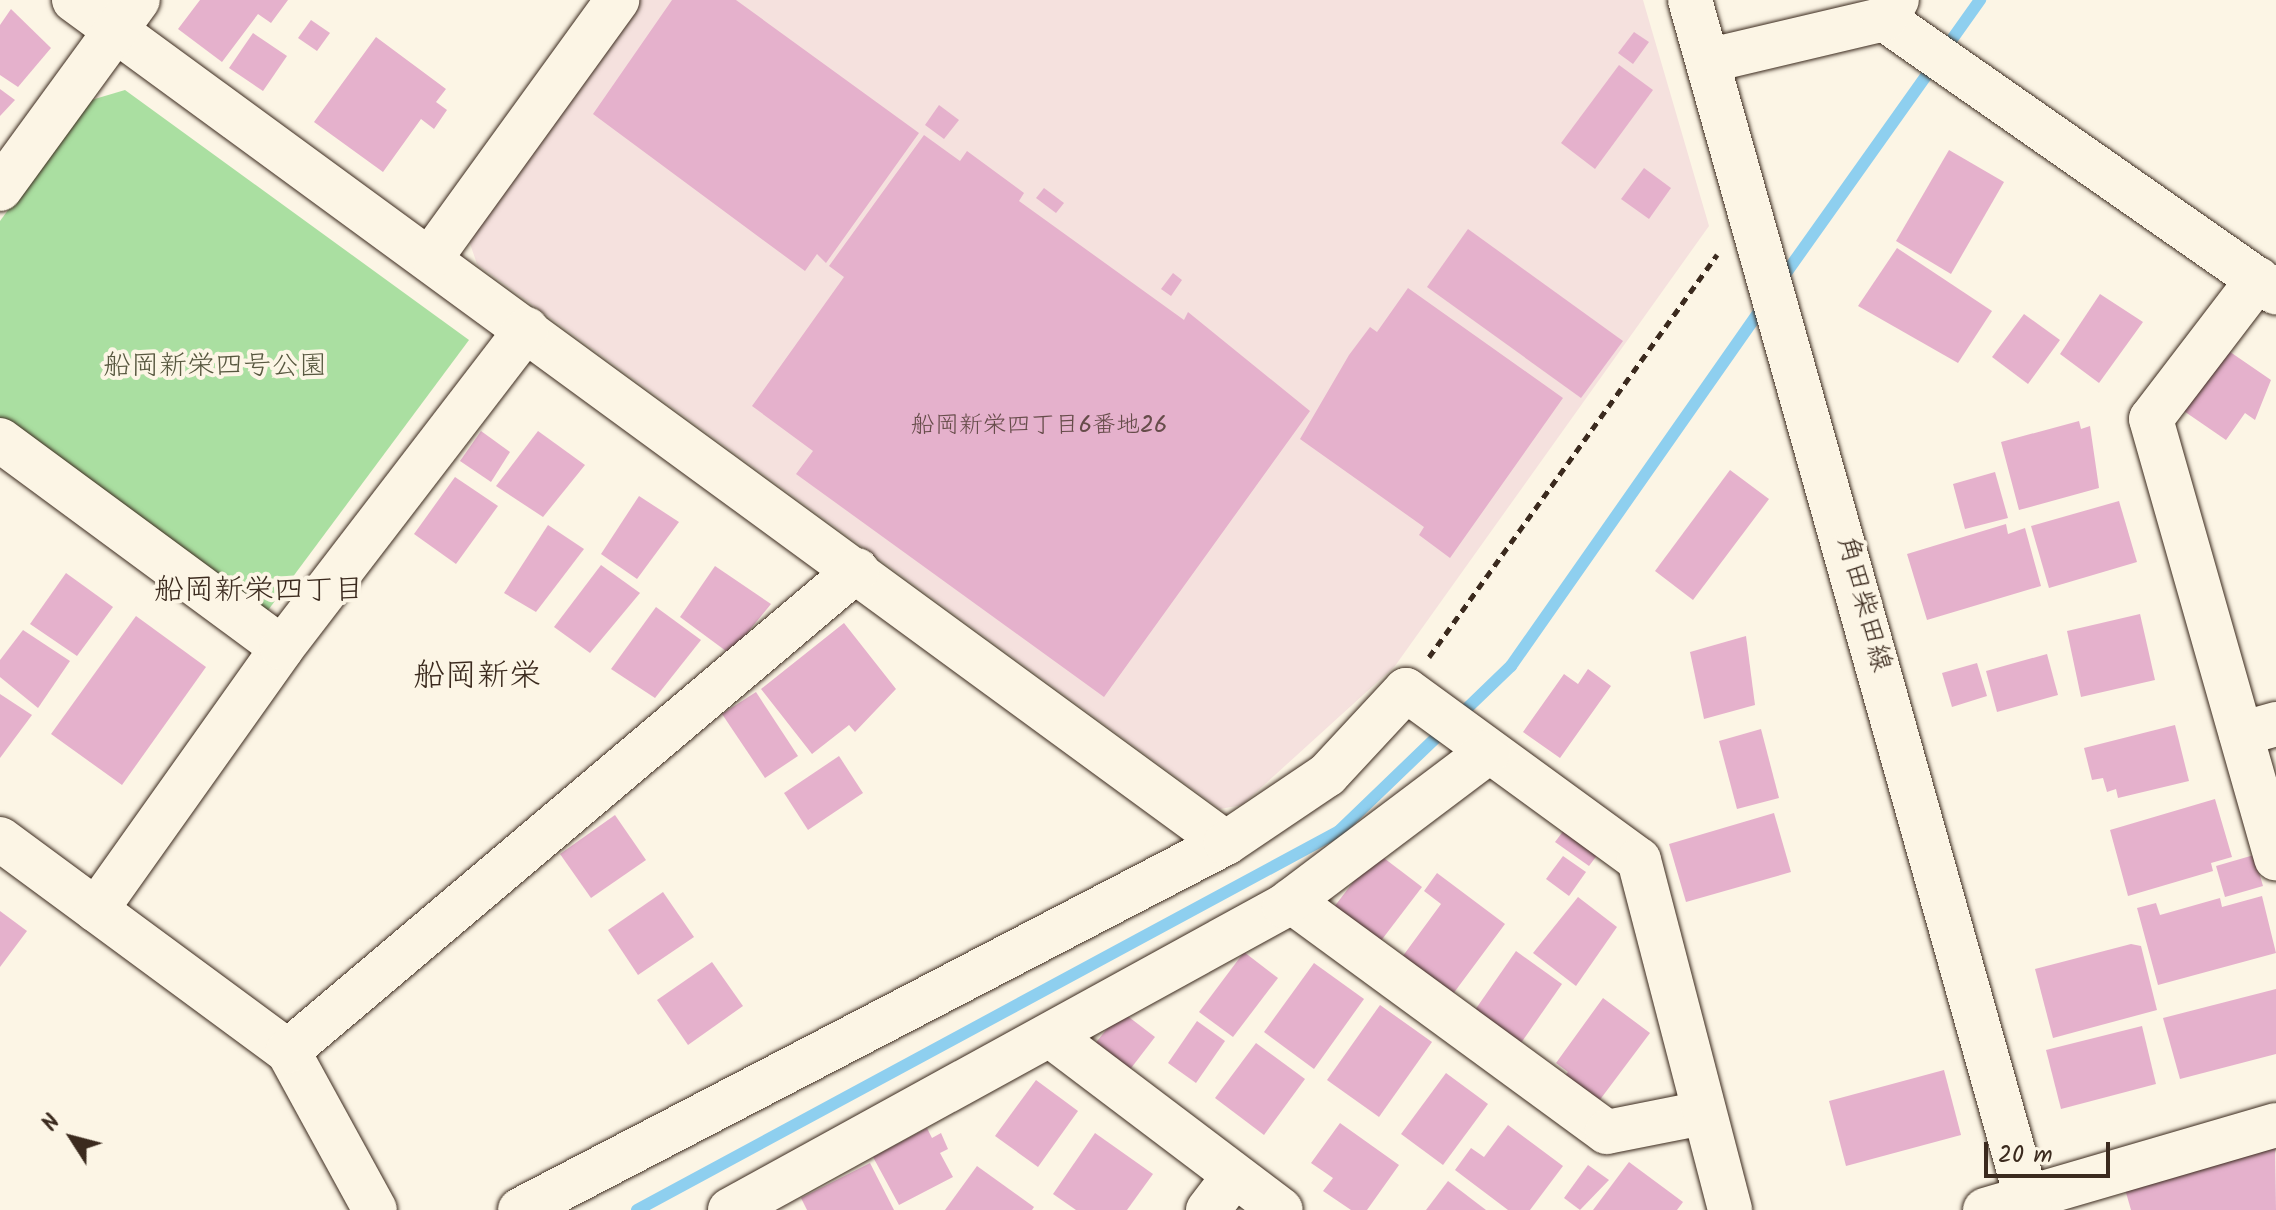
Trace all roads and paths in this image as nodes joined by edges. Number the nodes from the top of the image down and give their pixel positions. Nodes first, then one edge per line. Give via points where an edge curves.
1 (74, 0) edge
2 (617, 0) edge
3 (1690, 0) edge
4 (127, 15) edge
5 (1899, 20) edge
6 (1711, 60) junction
7 (0, 189) edge
8 (1756, 226) junction
9 (432, 256) junction
10 (2267, 285) edge
11 (527, 329) junction
12 (0, 440) edge
13 (857, 570) junction
14 (282, 648) junction
15 (1414, 696) junction
16 (2258, 729) edge
17 (1481, 746) junction
18 (0, 839) edge
19 (1226, 843) junction
20 (2276, 859) edge
21 (1291, 901) junction
22 (96, 910) junction
23 (1051, 1036) junction
24 (288, 1051) junction
25 (1703, 1113) junction
26 (2276, 1125) edge
27 (1234, 1176) junction
28 (788, 1196) edge
29 (2028, 1204) edge
30 (375, 1210) edge
31 (520, 1210) edge
32 (730, 1210) edge
33 (1208, 1210) edge
34 (1281, 1210) edge
35 (1730, 1210) edge
36 (1985, 1210) edge

1 - 4 street
2 - 9 street
3 - 6 street, 角田柴田線
4 - 7 street
4 - 9 street
5 - 6 street
5 - 10 street via 1954,66
6 - 8 street, 角田柴田線
8 - 15 path
8 - 29 street, 角田柴田線
9 - 11 street
10 - 16 street via 2151,419
11 - 13 street
11 - 14 street
12 - 14 street
13 - 19 street
13 - 24 street
14 - 22 street
15 - 17 street
15 - 19 street via 1327,775
16 - 20 street
17 - 21 street
17 - 25 street via 1639,860
18 - 22 street
19 - 31 street
21 - 23 street
21 - 25 street via 1607,1132
22 - 24 street
23 - 27 street
23 - 28 street
24 - 30 street
25 - 35 street
26 - 29 street
27 - 33 street
27 - 34 street
28 - 32 street
29 - 36 street

